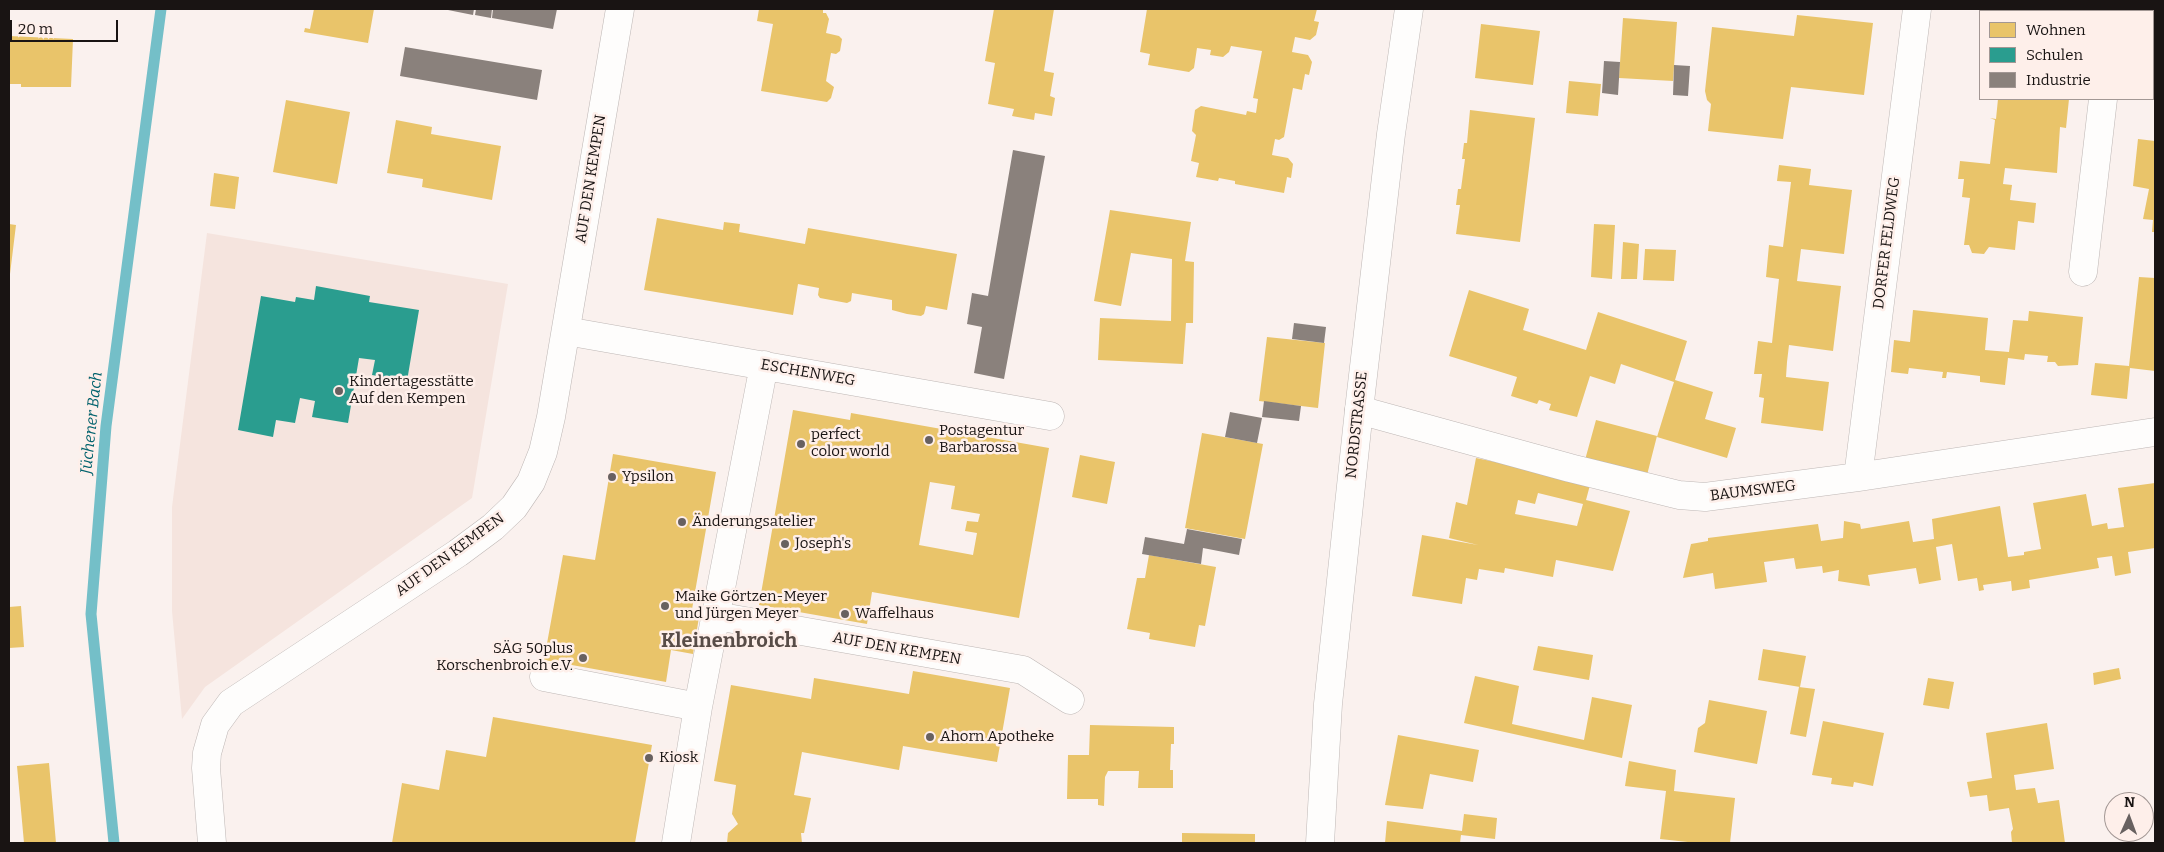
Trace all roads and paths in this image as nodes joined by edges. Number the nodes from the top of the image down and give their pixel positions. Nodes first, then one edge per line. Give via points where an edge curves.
1 (620, 9) edge
2 (1409, 9) edge
3 (1917, 9) edge
4 (2104, 100) edge
5 (2083, 272) dead end
6 (566, 331) junction
7 (764, 365) junction
8 (1359, 410) junction
9 (1050, 416) dead end
10 (2155, 432) edge
11 (1858, 477) junction
12 (716, 616) junction
13 (544, 677) dead end
14 (1070, 700) dead end
15 (698, 707) junction
16 (212, 843) edge
17 (676, 843) edge
18 (1320, 843) edge

1 - 6 street, AUF DEN KEMPEN
2 - 8 street, NORDSTRASSE
3 - 11 street, DORFER FELDWEG
4 - 5 street
6 - 7 street, ESCHENWEG
6 - 16 street, AUF DEN KEMPEN via 543,452 531,482 514,507 493,528 458,553 243,693 221,714 210,735 206,753
7 - 9 street, ESCHENWEG
7 - 12 street
8 - 11 street, BAUMSWEG via 1679,495 1717,496
8 - 18 street, NORDSTRASSE via 1328,704
10 - 11 street, BAUMSWEG
12 - 14 street, AUF DEN KEMPEN via 1023,670
12 - 15 street
13 - 15 street
15 - 17 street

